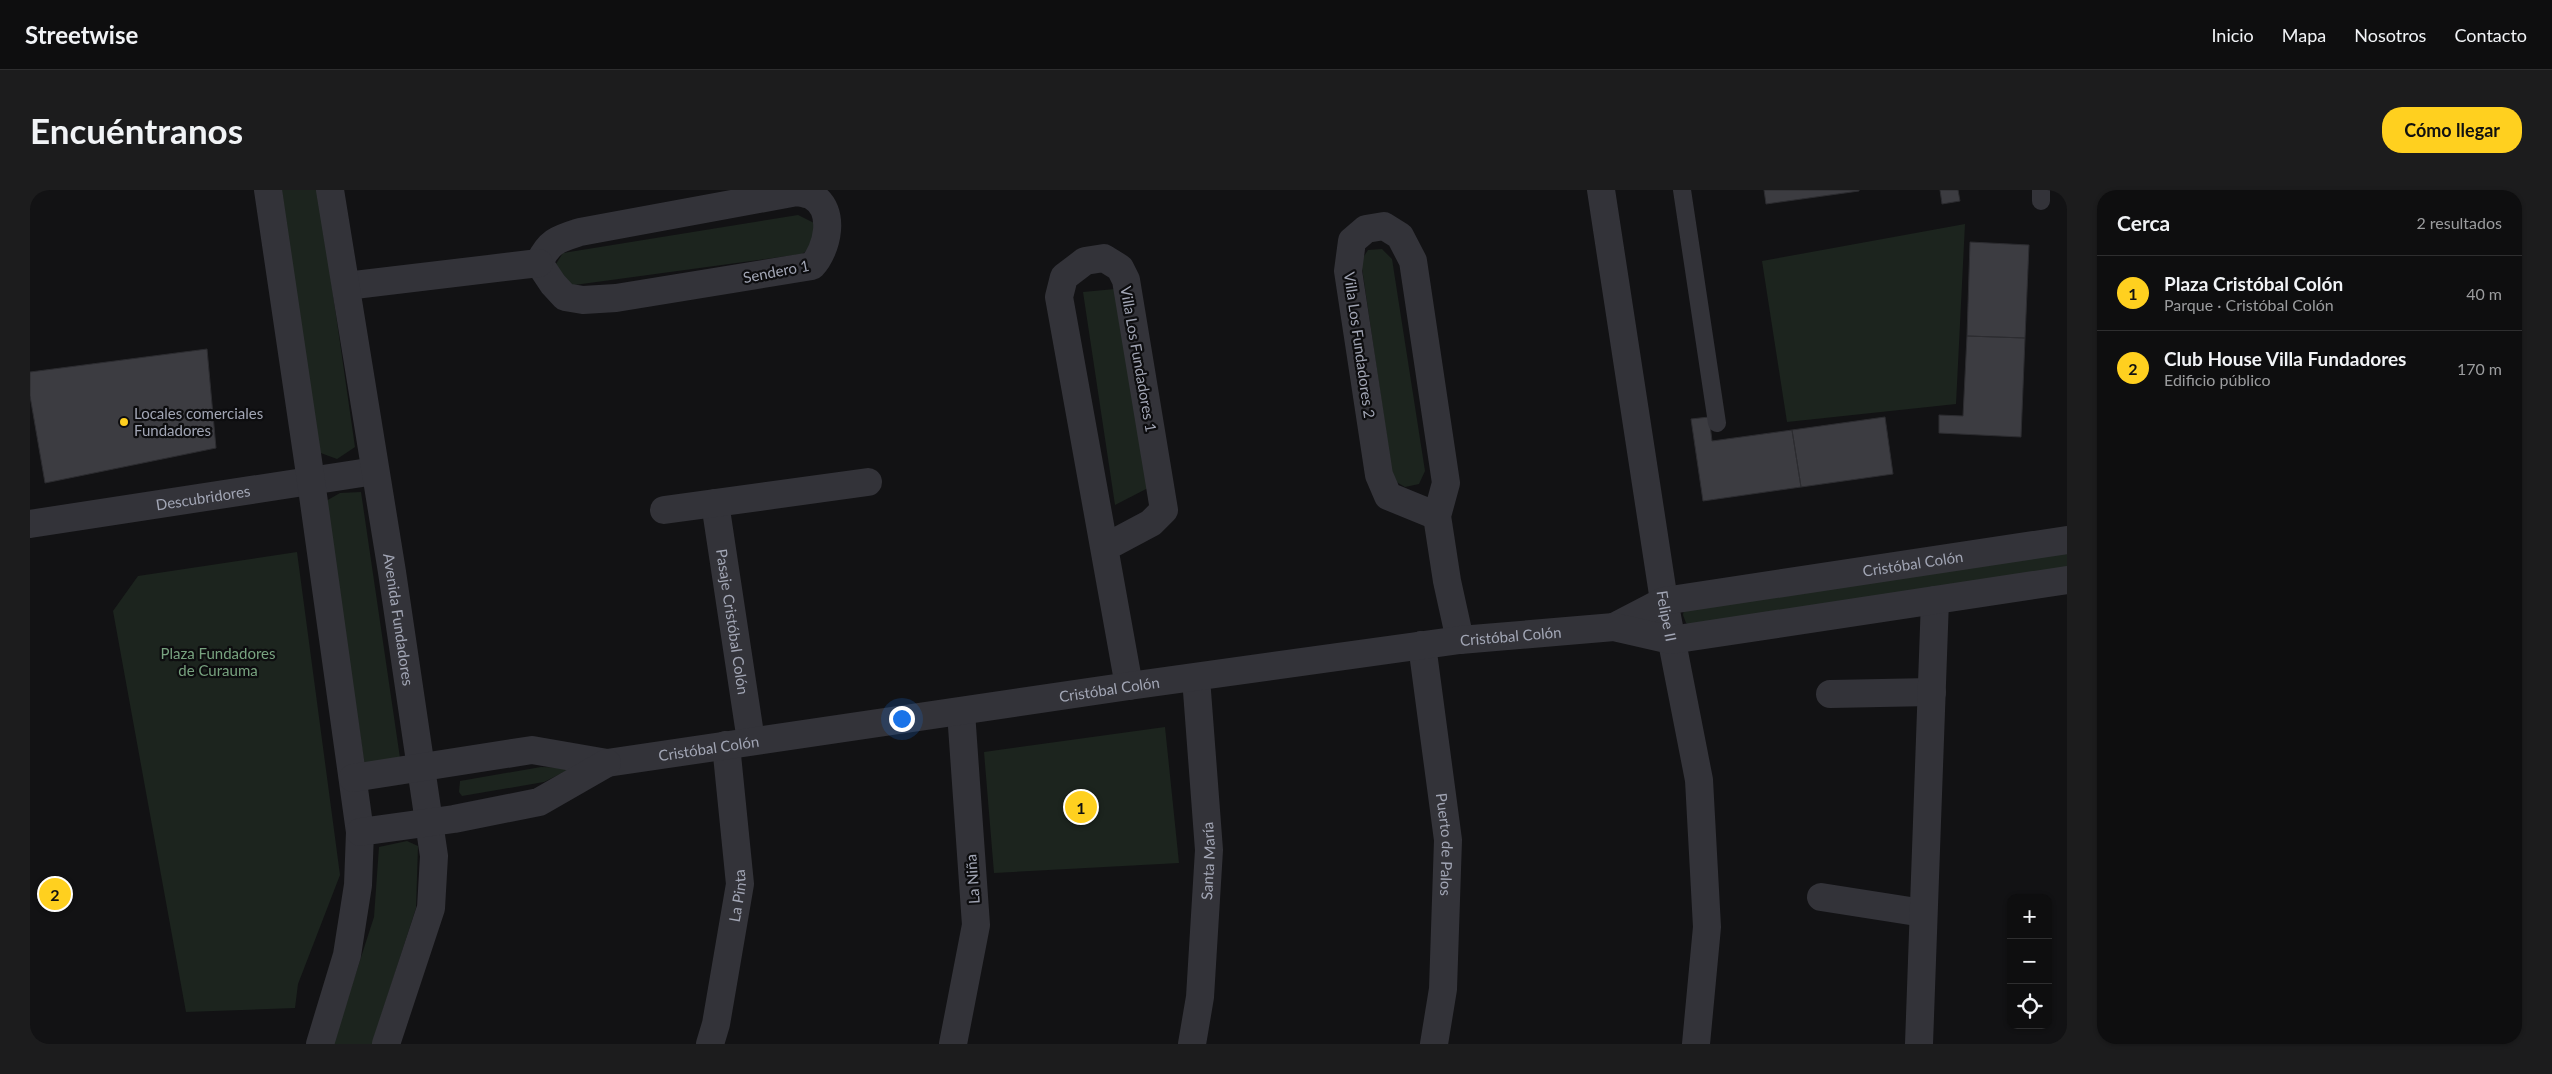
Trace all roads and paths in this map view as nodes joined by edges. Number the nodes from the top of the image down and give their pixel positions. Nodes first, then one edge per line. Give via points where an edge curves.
1 (268, 190) edge
2 (330, 190) edge
3 (1601, 190) edge
4 (1682, 190) edge
5 (539, 263) junction
6 (346, 286) junction
7 (1717, 423) dead end
8 (375, 471) junction
9 (312, 481) junction
10 (868, 482) dead end
11 (714, 503) junction
12 (664, 510) dead end
13 (1438, 516) junction
14 (30, 524) edge
15 (2067, 540) edge
16 (1106, 547) junction
17 (2067, 580) edge
18 (1935, 600) junction
19 (1664, 601) junction
20 (1614, 627) junction
21 (1460, 640) junction
22 (1671, 640) junction
23 (1422, 645) junction
24 (1196, 678) junction
25 (1129, 686) junction
26 (1932, 692) junction
27 (1830, 694) dead end
28 (960, 712) junction
29 (739, 743) junction
30 (607, 763) junction
31 (422, 767) junction
32 (353, 778) junction
33 (429, 822) junction
34 (360, 832) junction
35 (1821, 897) dead end
36 (1923, 913) junction
37 (320, 1044) edge
38 (386, 1044) edge
39 (710, 1044) edge
40 (954, 1044) edge
41 (1192, 1044) edge
42 (1434, 1044) edge
43 (1696, 1044) edge
44 (1919, 1044) edge

1 - 9 street
2 - 6 street, Avenida Fundadores
3 - 19 street, Felipe II
4 - 7 lane
5 - 5 street, Sendero 1 via 565,296 583,300 616,298 812,266 821,257 828,232 823,208 813,196 797,192 580,232 560,238 546,247
5 - 6 street
6 - 8 street, Avenida Fundadores
8 - 9 street, Descubridores
8 - 31 street, Avenida Fundadores
9 - 14 street, Descubridores
9 - 32 street
10 - 11 street
11 - 12 street
11 - 29 street, Pasaje Cristóbal Colón
13 - 13 street, Villa Los Fundadores 2 via 1446,483 1413,261 1400,236 1384,226 1366,230 1352,241 1348,271 1379,475 1388,496
13 - 21 street, Villa Los Fundadores 2
15 - 19 street, Cristóbal Colón
16 - 16 street, Villa Los Fundadores 1 via 1151,523 1164,510 1126,280 1120,268 1104,258 1085,261 1064,276 1059,297
16 - 25 street, Villa Los Fundadores 1
17 - 18 street, Cristóbal Colón
18 - 22 street, Cristóbal Colón
18 - 26 street
19 - 20 street, Cristóbal Colón
19 - 22 street, Felipe II
20 - 21 street, Cristóbal Colón
20 - 22 street, Cristóbal Colón
21 - 23 street, Cristóbal Colón
22 - 43 street, Felipe II via 1699,780 1707,927
23 - 24 street, Cristóbal Colón
23 - 42 street, Puerto de Palos via 1448,840 1443,989
24 - 25 street, Cristóbal Colón
24 - 41 street, Santa María via 1209,850 1200,997
25 - 28 street, Cristóbal Colón
26 - 27 street
26 - 36 street
28 - 29 street, Cristóbal Colón
28 - 40 street, La Niña via 976,925
29 - 30 street, Cristóbal Colón
29 - 39 street, La Pinta via 740,884
30 - 31 street, Cristóbal Colón via 532,750
30 - 33 street, Cristóbal Colón via 539,802
31 - 32 street, Cristóbal Colón
31 - 33 street, Avenida Fundadores
32 - 34 street
33 - 34 street, Cristóbal Colón
33 - 38 street, Avenida Fundadores via 434,856 431,908
34 - 37 street via 358,885 346,955
35 - 36 street
36 - 44 street

